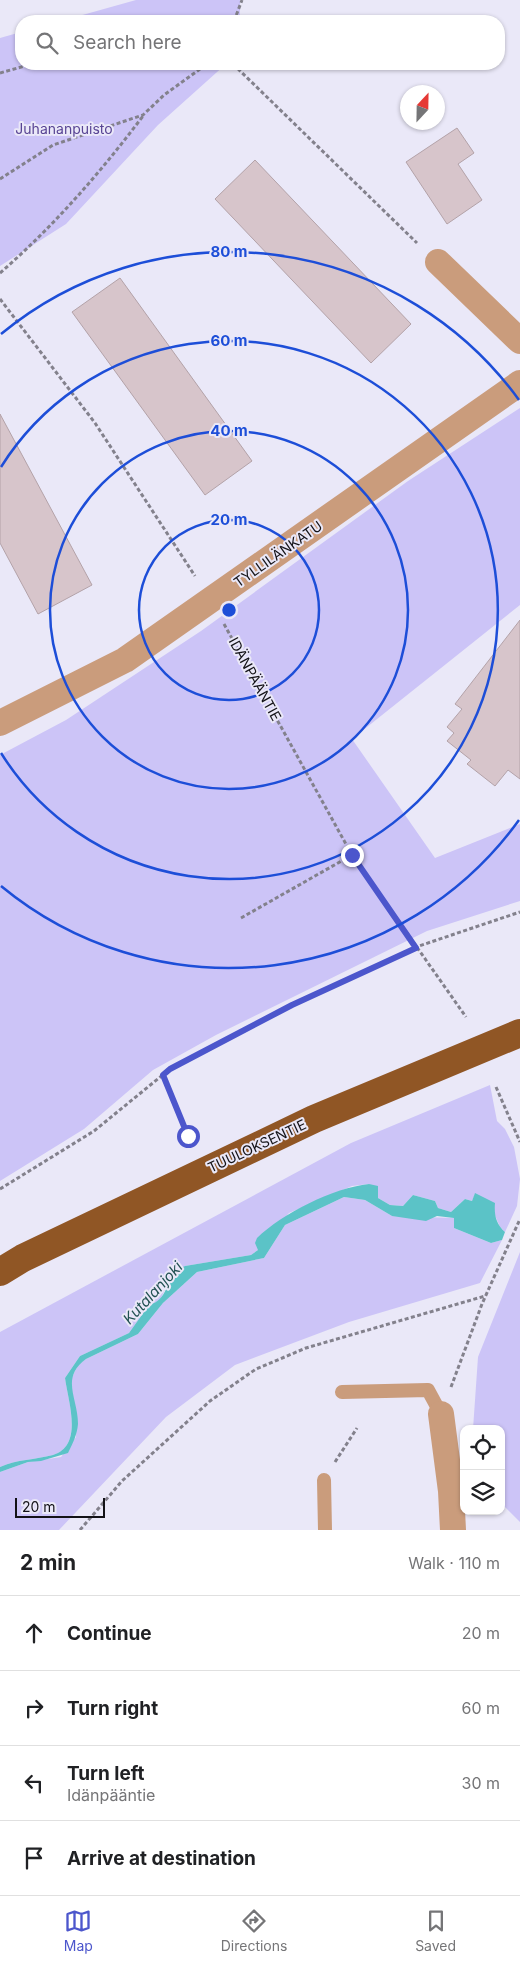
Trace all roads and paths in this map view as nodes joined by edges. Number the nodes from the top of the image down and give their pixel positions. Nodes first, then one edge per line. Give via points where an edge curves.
1 (242, 0) edge
2 (236, 15) edge
3 (15, 69) edge
4 (199, 70) edge
5 (240, 70) edge
6 (0, 73) edge
7 (143, 115) junction
8 (0, 179) edge
9 (438, 262) joint
10 (0, 273) edge
11 (0, 299) edge
12 (520, 341) edge
13 (520, 383) edge
14 (211, 601) junction
15 (0, 723) edge
16 (352, 855) junction
17 (520, 912) edge
18 (241, 918) dead end
19 (416, 948) junction
20 (466, 1017) dead end
21 (520, 1033) edge
22 (163, 1075) junction
23 (496, 1087) dead end
24 (188, 1136) dead end
25 (520, 1142) edge
26 (0, 1189) edge
27 (520, 1218) edge
28 (0, 1272) edge
29 (486, 1296) junction
30 (342, 1392) dead end
31 (441, 1414) junction
32 (357, 1428) dead end
33 (324, 1480) joint
34 (80, 1530) edge
35 (325, 1530) edge
36 (453, 1530) edge

1 - 2 path
3 - 6 path
4 - 7 path
5 - 9 path
7 - 8 path via 53,145
7 - 10 path via 76,200
9 - 12 street
11 - 14 path, IDÄNPÄÄNTIE via 95,422
13 - 14 street, TYLLILÄNKATU
14 - 15 street, TYLLILÄNKATU via 125,660
14 - 16 path, IDÄNPÄÄNTIE
16 - 18 path
16 - 19 path, IDÄNPÄÄNTIE
17 - 19 path
19 - 20 path, IDÄNPÄÄNTIE
19 - 22 path via 292,1005
21 - 28 highway, TUULOKSENTIE via 305,1123
22 - 24 path
22 - 26 path via 94,1131
23 - 25 path
27 - 29 path
29 - 31 path
29 - 34 path via 306,1348 256,1369 210,1401 122,1481
30 - 31 lane via 428,1390
31 - 36 street
32 - 33 path
33 - 35 lane

